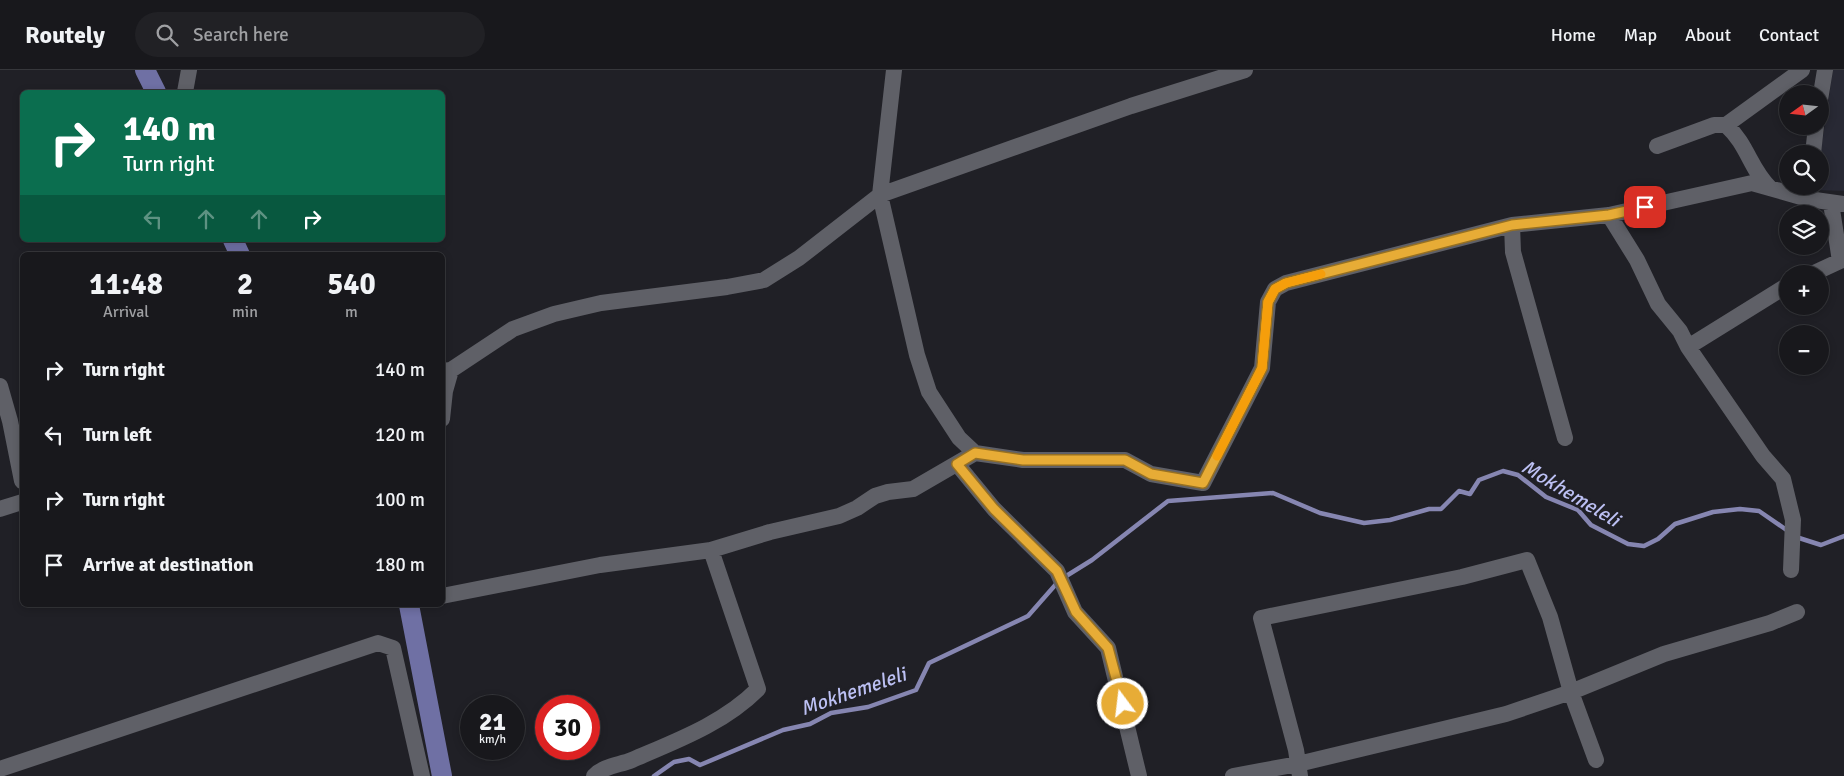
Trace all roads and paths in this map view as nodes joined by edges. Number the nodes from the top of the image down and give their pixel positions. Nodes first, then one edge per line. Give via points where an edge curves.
1 (145, 70) edge
2 (189, 70) edge
3 (894, 70) edge
4 (1245, 70) edge
5 (1802, 70) edge
6 (1825, 70) edge
7 (1822, 85) edge
8 (155, 90) edge
9 (185, 90) edge
10 (1726, 125) junction
11 (1657, 146) dead end
12 (1770, 188) junction
13 (1779, 189) edge
14 (880, 195) junction
15 (1816, 195) edge
16 (1837, 203) edge
17 (1609, 215) junction
18 (1512, 225) junction
19 (1842, 263) edge
20 (1829, 268) edge
21 (1779, 291) edge
22 (1688, 347) junction
23 (447, 370) edge
24 (0, 386) edge
25 (445, 391) edge
26 (1565, 438) dead end
27 (975, 453) junction
28 (957, 464) junction
29 (20, 471) edge
30 (20, 503) edge
31 (0, 509) edge
32 (711, 550) junction
33 (1791, 570) dead end
34 (445, 595) edge
35 (409, 607) edge
36 (1797, 612) dead end
37 (1571, 692) junction
38 (1596, 760) dead end
39 (0, 769) edge
40 (1299, 770) edge
41 (422, 776) edge
42 (442, 776) edge
43 (594, 776) edge
44 (1139, 776) edge
45 (1233, 776) edge

1 - 8 main road
2 - 9 street
3 - 14 street
4 - 14 street via 1131,106
5 - 10 street
6 - 7 street
10 - 11 street via 1714,125
10 - 12 street via 1742,141 1759,175
12 - 13 street
12 - 17 street via 1752,183
14 - 23 street via 799,258 764,280 601,303 554,314 513,329
14 - 27 street via 916,355 929,392 949,424
15 - 16 street
16 - 19 street
17 - 18 street
17 - 22 street via 1637,260 1658,304
18 - 26 street via 1513,252
18 - 27 street via 1286,283 1275,289 1268,302 1262,368 1203,483 1151,474 1125,460 1023,460
19 - 20 street
21 - 22 street
22 - 33 street via 1742,427 1783,479 1793,520
23 - 25 street
24 - 29 street
27 - 28 street
28 - 32 street via 913,489 875,496 839,516
28 - 44 street via 994,509 1057,571 1076,612 1108,648
30 - 31 street
32 - 34 street via 600,565
32 - 43 street via 758,690 728,714 681,740 598,771
35 - 42 main road
36 - 37 street via 1664,654
37 - 38 street
37 - 40 street via 1506,714
37 - 40 street via 1550,617 1527,560 1462,577 1261,618
39 - 41 street via 378,643 393,648
40 - 45 street

